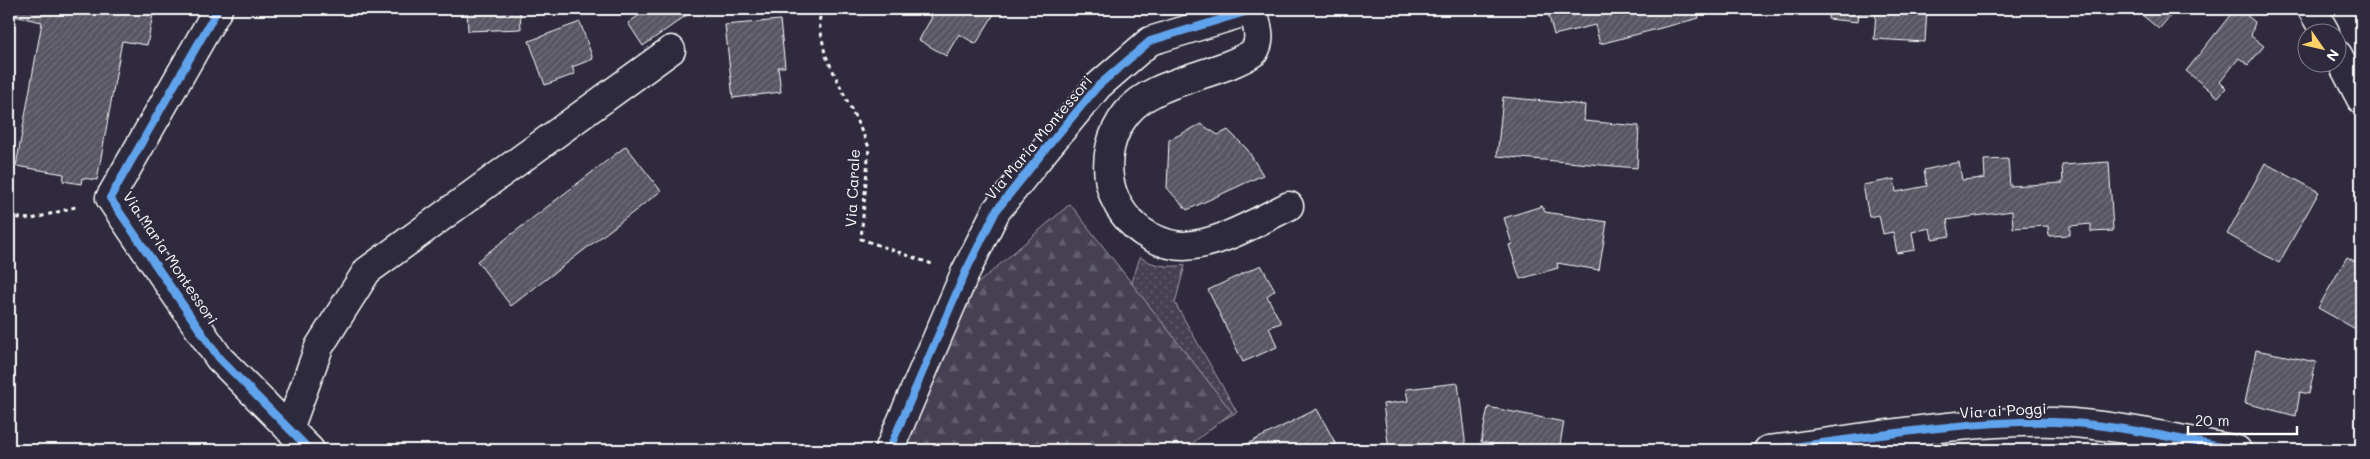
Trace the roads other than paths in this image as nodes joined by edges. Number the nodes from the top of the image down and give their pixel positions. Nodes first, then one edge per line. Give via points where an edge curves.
1 (218, 9) edge
2 (1254, 9) edge
3 (2312, 9) edge
4 (2319, 22) edge
5 (671, 50) dead end
6 (2347, 72) edge
7 (2361, 99) edge
8 (1289, 206) dead end
9 (289, 429) junction
10 (310, 450) edge
11 (889, 450) edge
12 (1768, 450) edge
13 (2237, 450) edge

1 - 9 street, Via Maria Montessori via 110,198 219,358
2 - 8 street via 1259,40 1254,52 1142,99 1126,113 1114,134 1108,156 1108,180 1114,200 1142,232 1160,242 1181,246 1223,238
2 - 11 street, Via Maria Montessori via 1150,41 1098,86 996,211 965,273
3 - 4 street
5 - 9 street via 367,271 319,347
6 - 7 street
9 - 10 street, Via Maria Montessori
12 - 13 street, Via ai Poggi via 1971,425 2055,422 2127,430

